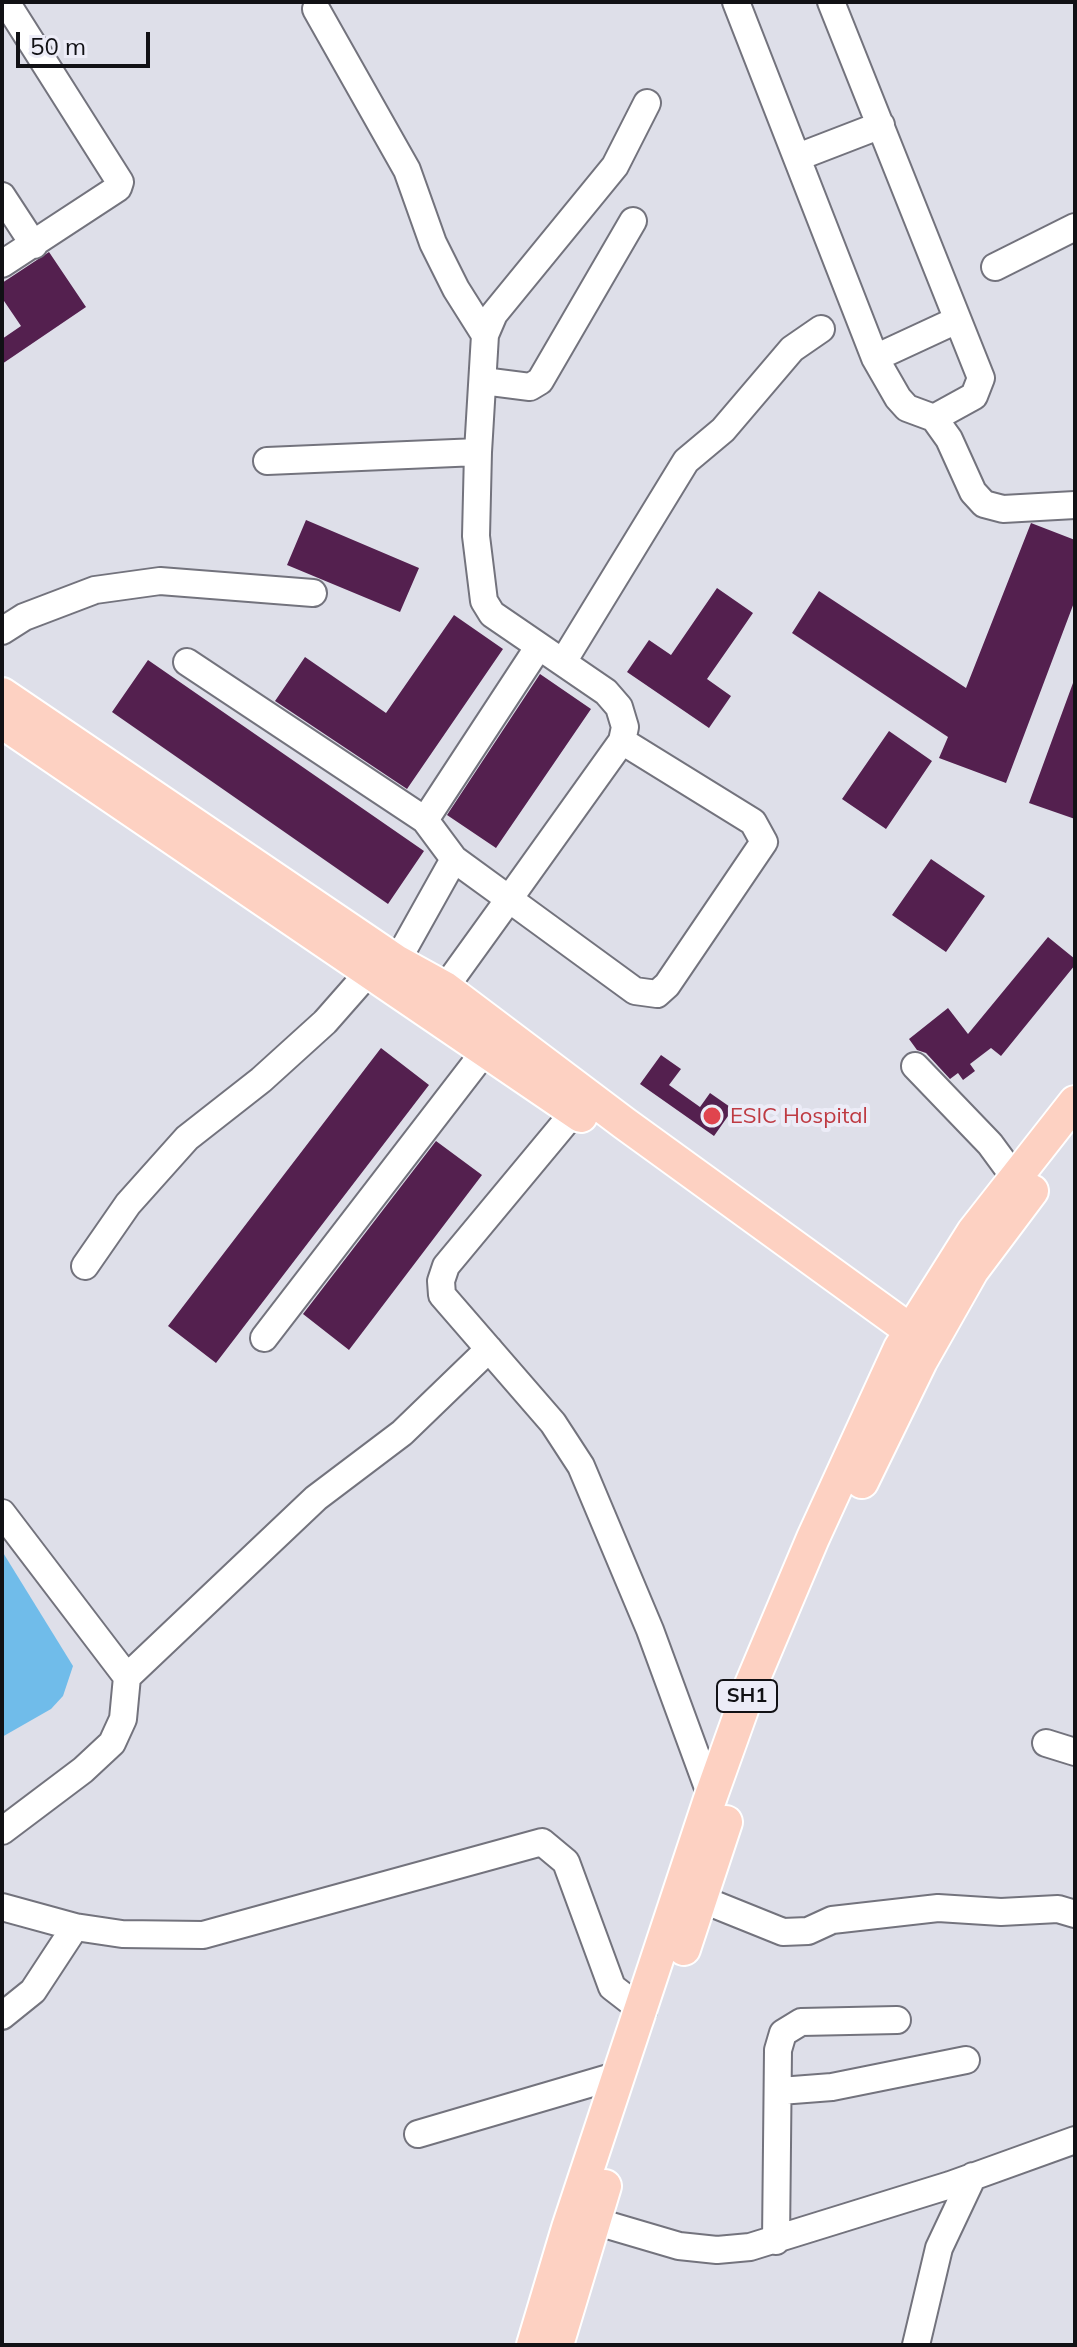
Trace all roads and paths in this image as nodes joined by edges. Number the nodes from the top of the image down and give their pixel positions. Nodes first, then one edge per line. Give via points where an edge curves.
1 (6, 2) edge
2 (736, 2) edge
3 (831, 2) edge
4 (316, 9) dead end
5 (647, 103) dead end
6 (881, 125) junction
7 (798, 157) junction
8 (2, 196) edge
9 (633, 221) dead end
10 (1075, 227) edge
11 (34, 245) junction
12 (2, 264) edge
13 (995, 267) dead end
14 (957, 320) junction
15 (821, 329) dead end
16 (485, 335) junction
17 (875, 358) junction
18 (483, 381) junction
19 (934, 418) junction
20 (478, 452) junction
21 (267, 461) dead end
22 (1075, 505) edge
23 (313, 593) dead end
24 (2, 631) edge
25 (539, 646) junction
26 (187, 662) dead end
27 (563, 662) junction
28 (2, 694) edge
29 (2, 722) edge
30 (622, 741) junction
31 (425, 820) junction
32 (454, 859) junction
33 (509, 899) junction
34 (383, 972) junction
35 (436, 1000) junction
36 (485, 1051) junction
37 (915, 1066) dead end
38 (1075, 1102) edge
39 (574, 1112) junction
40 (1075, 1135) edge
41 (1021, 1187) junction
42 (85, 1266) dead end
43 (264, 1338) dead end
44 (916, 1346) junction
45 (489, 1349) junction
46 (2, 1513) edge
47 (127, 1677) junction
48 (1046, 1743) dead end
49 (1075, 1752) edge
50 (711, 1796) junction
51 (2, 1831) edge
52 (701, 1899) junction
53 (2, 1907) edge
54 (1075, 1914) edge
55 (75, 1927) junction
56 (643, 2011) junction
57 (2, 2016) edge
58 (897, 2020) dead end
59 (966, 2060) dead end
60 (619, 2075) junction
61 (780, 2091) junction
62 (418, 2134) dead end
63 (1075, 2140) edge
64 (973, 2176) junction
65 (594, 2221) junction
66 (776, 2241) junction
67 (533, 2345) edge
68 (557, 2345) edge
69 (916, 2345) edge

1 - 11 street via 120,182
2 - 7 street
3 - 6 street
4 - 16 street via 407,170 433,243
5 - 16 street via 615,166 494,314
6 - 7 street
6 - 14 street
7 - 17 street
8 - 11 street
9 - 18 street via 540,381 530,387
10 - 13 street
11 - 12 street
14 - 17 street
14 - 19 street via 981,378 979,389
15 - 27 street via 792,349 723,430 686,461
16 - 18 street
17 - 19 street via 907,408
18 - 20 street
19 - 22 street via 984,504 1003,509
20 - 21 street
20 - 25 street via 476,536 484,601 492,614
23 - 24 street via 160,581 95,590
25 - 27 street
25 - 31 street
26 - 31 street
27 - 30 street via 619,707 625,727
28 - 34 main road
29 - 34 main road
30 - 33 street
30 - 33 street via 753,822 763,835 759,853 667,985 657,994 635,991
31 - 32 street
32 - 33 street
32 - 34 street
33 - 35 street
34 - 35 main road
34 - 42 street via 187,1138 128,1204
35 - 36 main road
35 - 44 main road
36 - 39 main road
36 - 43 street
37 - 41 street via 990,1144
38 - 41 main road, SH1
39 - 44 main road
39 - 45 street via 446,1266 442,1295
40 - 41 main road, SH1
41 - 44 main road, SH1 via 972,1271
44 - 50 main road, SH1 via 813,1538
44 - 52 main road, SH1 via 785,1655
45 - 47 street via 402,1433 316,1498
45 - 50 street via 553,1423 581,1466 650,1630
46 - 47 street
47 - 51 street via 123,1719 112,1743
48 - 49 street
50 - 56 main road, SH1
52 - 54 street via 783,1932 808,1931 832,1920 938,1908 1058,1909
52 - 65 main road, SH1
53 - 55 street
55 - 56 street via 122,1934 203,1935 542,1842 566,1862 612,1987
55 - 57 street via 33,1991
56 - 60 main road, SH1
58 - 61 street via 801,2022 787,2027 778,2050
59 - 61 street via 832,2087
60 - 62 street
60 - 67 main road, SH1
61 - 66 street
63 - 64 street
64 - 66 street
64 - 69 street via 939,2248
65 - 66 street via 679,2246 717,2250
65 - 68 main road, SH1

